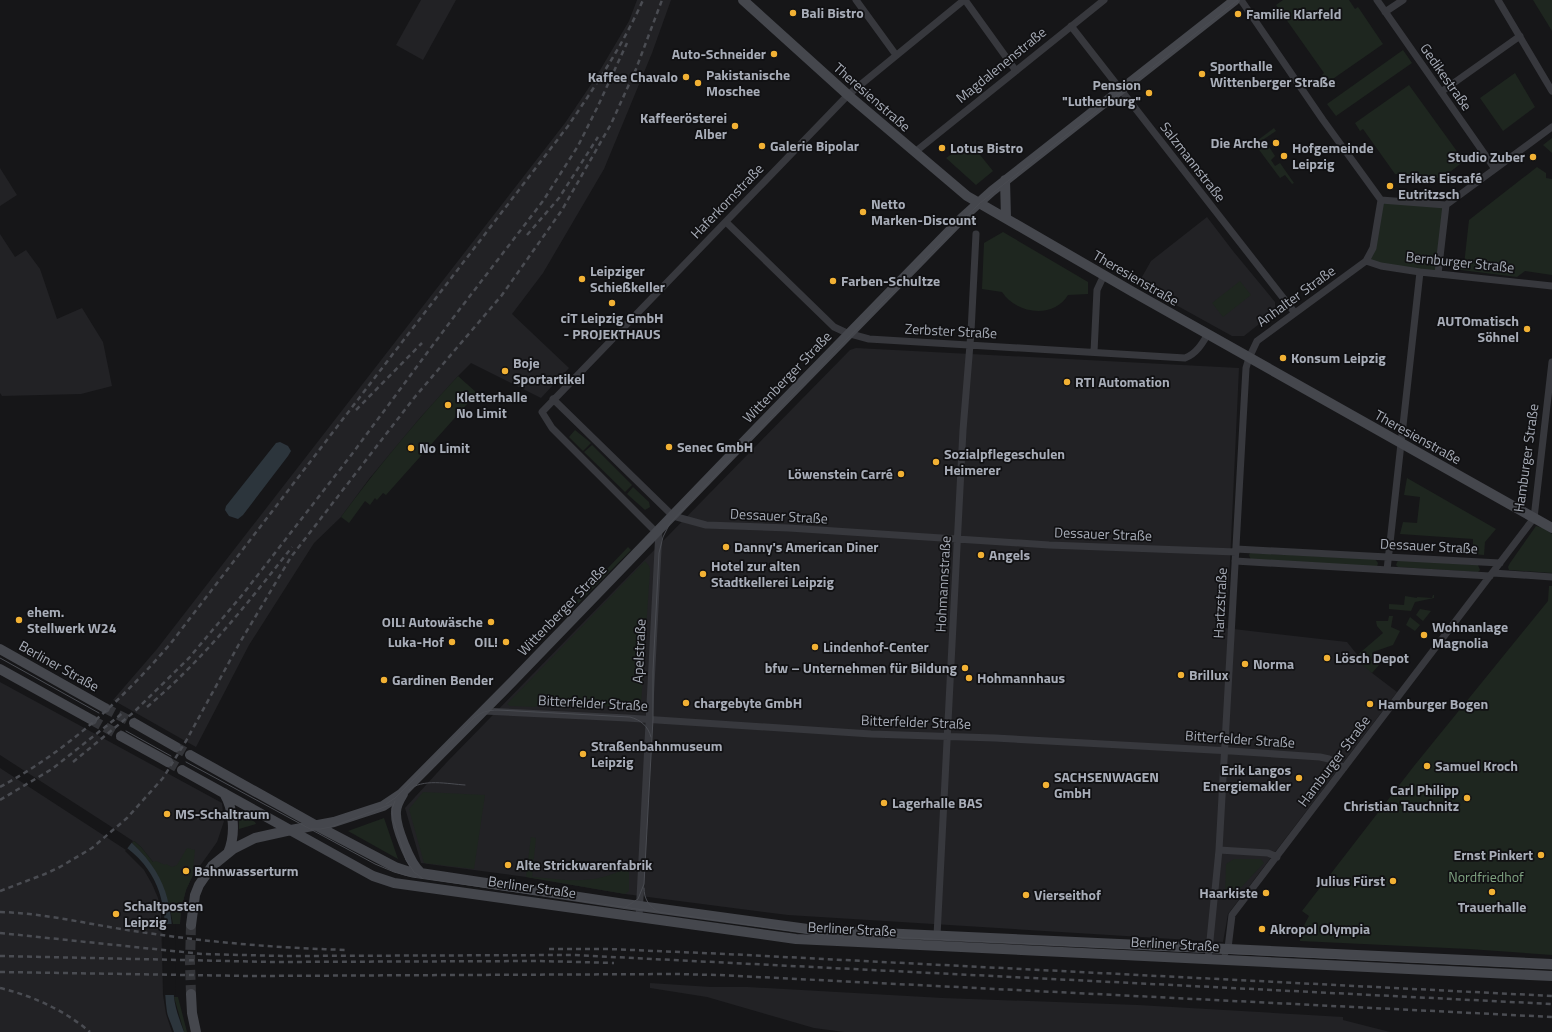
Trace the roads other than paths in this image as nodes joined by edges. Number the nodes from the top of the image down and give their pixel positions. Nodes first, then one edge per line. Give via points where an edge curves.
1 (743, 0) edge
2 (856, 0) edge
3 (964, 0) edge
4 (1104, 0) edge
5 (1235, 0) edge
6 (1240, 0) edge
7 (1377, 0) edge
8 (1403, 0) edge
9 (1498, 0) edge
10 (1385, 12) junction
11 (1071, 26) junction
12 (1520, 36) junction
13 (896, 55) junction
14 (1016, 71) junction
15 (1120, 90) junction
16 (1552, 91) edge
17 (1441, 92) junction
18 (848, 95) junction
19 (1552, 127) edge
20 (915, 152) junction
21 (1495, 168) junction
22 (1005, 180) junction
23 (1381, 200) junction
24 (978, 202) junction
25 (1446, 205) junction
26 (1006, 218) junction
27 (726, 222) junction
28 (976, 234) dead end
29 (1366, 261) junction
30 (1420, 272) junction
31 (1438, 274) junction
32 (1104, 276) junction
33 (1552, 286) edge
34 (1295, 313) junction
35 (849, 334) junction
36 (1208, 334) junction
37 (969, 346) junction
38 (1094, 352) junction
39 (1249, 358) junction
40 (1552, 362) edge
41 (553, 399) junction
42 (1401, 443) junction
43 (673, 516) junction
44 (1534, 518) junction
45 (1552, 528) edge
46 (658, 531) junction
47 (958, 539) junction
48 (1236, 551) junction
49 (1388, 558) junction
50 (1235, 561) junction
51 (1500, 563) junction
52 (1387, 570) junction
53 (1491, 575) junction
54 (1552, 577) edge
55 (0, 649) edge
56 (0, 669) edge
57 (105, 708) tunnel mouth
58 (484, 711) junction
59 (649, 719) junction
60 (92, 720) tunnel mouth
61 (134, 724) tunnel mouth
62 (121, 736) tunnel mouth
63 (947, 736) junction
64 (176, 747) tunnel mouth
65 (1224, 750) junction
66 (190, 755) tunnel mouth
67 (168, 762) tunnel mouth
68 (1344, 768) junction
69 (182, 770) tunnel mouth
70 (404, 792) junction
71 (224, 794) junction
72 (317, 826) junction
73 (291, 830) junction
74 (1219, 850) junction
75 (228, 853) junction
76 (1277, 857) junction
77 (421, 873) junction
78 (639, 906) junction
79 (638, 917) junction
80 (191, 925) tunnel mouth
81 (937, 936) junction
82 (1210, 948) junction
83 (1228, 948) junction
84 (1208, 960) junction
85 (1222, 960) junction
86 (1552, 964) edge
87 (1552, 976) edge
88 (191, 994) tunnel mouth
89 (196, 1032) edge

1 - 18 main road, Theresienstraße
2 - 13 street
3 - 13 street, Haferkornstraße
3 - 14 street
4 - 11 street, Magdalenenstraße
5 - 15 main road, Wittenberger Straße
6 - 23 street
7 - 10 street, Gedikestraße
8 - 10 street
9 - 12 street
10 - 17 street, Gedikestraße
11 - 14 street, Magdalenenstraße
11 - 15 street, Salzmannstraße
12 - 16 street
12 - 17 street
13 - 18 street, Haferkornstraße
14 - 20 street, Magdalenenstraße
15 - 22 main road, Wittenberger Straße
15 - 34 street, Salzmannstraße
17 - 21 street, Gedikestraße
18 - 20 main road, Theresienstraße
18 - 27 street, Haferkornstraße
19 - 21 street
20 - 24 main road, Theresienstraße via 967,196
21 - 25 street
22 - 24 main road, Wittenberger Straße
22 - 26 main road
23 - 25 street
23 - 29 street via 1373,248
24 - 26 main road, Theresienstraße
24 - 35 main road, Wittenberger Straße
25 - 31 street
26 - 32 main road, Theresienstraße
27 - 35 street, Zerbster Straße via 834,327
27 - 41 street, Haferkornstraße
28 - 37 street, Hohmannstraße
29 - 30 street, Bernburger Straße
29 - 34 street, Anhalter Straße
30 - 31 street, Bernburger Straße
30 - 42 street
31 - 33 street, Bernburger Straße
32 - 36 main road, Theresienstraße
32 - 38 street via 1098,290
34 - 39 street, Anhalter Straße via 1257,341
35 - 37 street, Zerbster Straße via 869,339
35 - 43 main road, Wittenberger Straße
36 - 38 street, Zerbster Straße via 1190,356 1178,358
36 - 39 main road, Theresienstraße
37 - 38 street, Zerbster Straße
37 - 47 street, Hohmannstraße
39 - 42 main road, Theresienstraße
39 - 48 street, Hartzstraße via 1246,368
40 - 44 street, Hamburger Straße
41 - 43 street, Dessauer Straße
41 - 46 street via 542,412 552,428
42 - 44 main road, Theresienstraße
42 - 49 street
43 - 46 main road, Wittenberger Straße
43 - 47 street, Dessauer Straße via 712,526 789,528
44 - 45 main road, Theresienstraße
44 - 51 street, Hamburger Straße
46 - 58 main road, Wittenberger Straße
46 - 59 street, Apelstraße
47 - 48 street, Dessauer Straße
47 - 63 street, Hohmannstraße
48 - 49 street, Dessauer Straße
48 - 50 street, Hartzstraße
49 - 51 street, Dessauer Straße
49 - 52 street
50 - 52 street, Dessauer Straße
50 - 65 street, Hartzstraße
51 - 53 street, Hamburger Straße
52 - 53 street, Dessauer Straße
53 - 54 street, Dessauer Straße
53 - 68 street, Hamburger Straße
55 - 57 main road, Berliner Straße
56 - 60 main road
58 - 59 street, Bitterfelder Straße
58 - 70 main road, Wittenberger Straße
59 - 63 street, Bitterfelder Straße via 819,731
59 - 78 street, Apelstraße
61 - 64 main road
62 - 67 main road
63 - 65 street, Bitterfelder Straße
63 - 81 street, Hohmannstraße
65 - 68 street, Bitterfelder Straße via 1320,757 1333,760
65 - 74 street, Hartzstraße
66 - 72 main road, Berliner Straße
68 - 76 street, Hamburger Straße
69 - 71 main road, Berliner Straße
70 - 72 main road, Wittenberger Straße via 386,804
70 - 77 main road via 397,806 397,820 410,858
71 - 73 main road, Berliner Straße
71 - 75 main road via 229,805 232,825
72 - 73 main road
72 - 77 main road, Berliner Straße via 390,864
73 - 75 main road via 251,840 236,846
73 - 79 main road, Berliner Straße via 388,882
74 - 76 street via 1268,853
74 - 82 street, Hartzstraße
75 - 80 main road via 212,866 199,885
76 - 83 street, Hamburger Straße via 1232,915
77 - 78 main road, Berliner Straße
78 - 79 street, Apelstraße
78 - 81 main road, Berliner Straße via 815,930
79 - 84 main road, Berliner Straße via 796,939
81 - 82 main road, Berliner Straße
82 - 83 main road, Berliner Straße
82 - 84 street, Hartzstraße
83 - 85 street, Hamburger Straße
83 - 86 main road, Berliner Straße
84 - 85 main road, Berliner Straße
85 - 87 main road, Berliner Straße
88 - 89 main road

